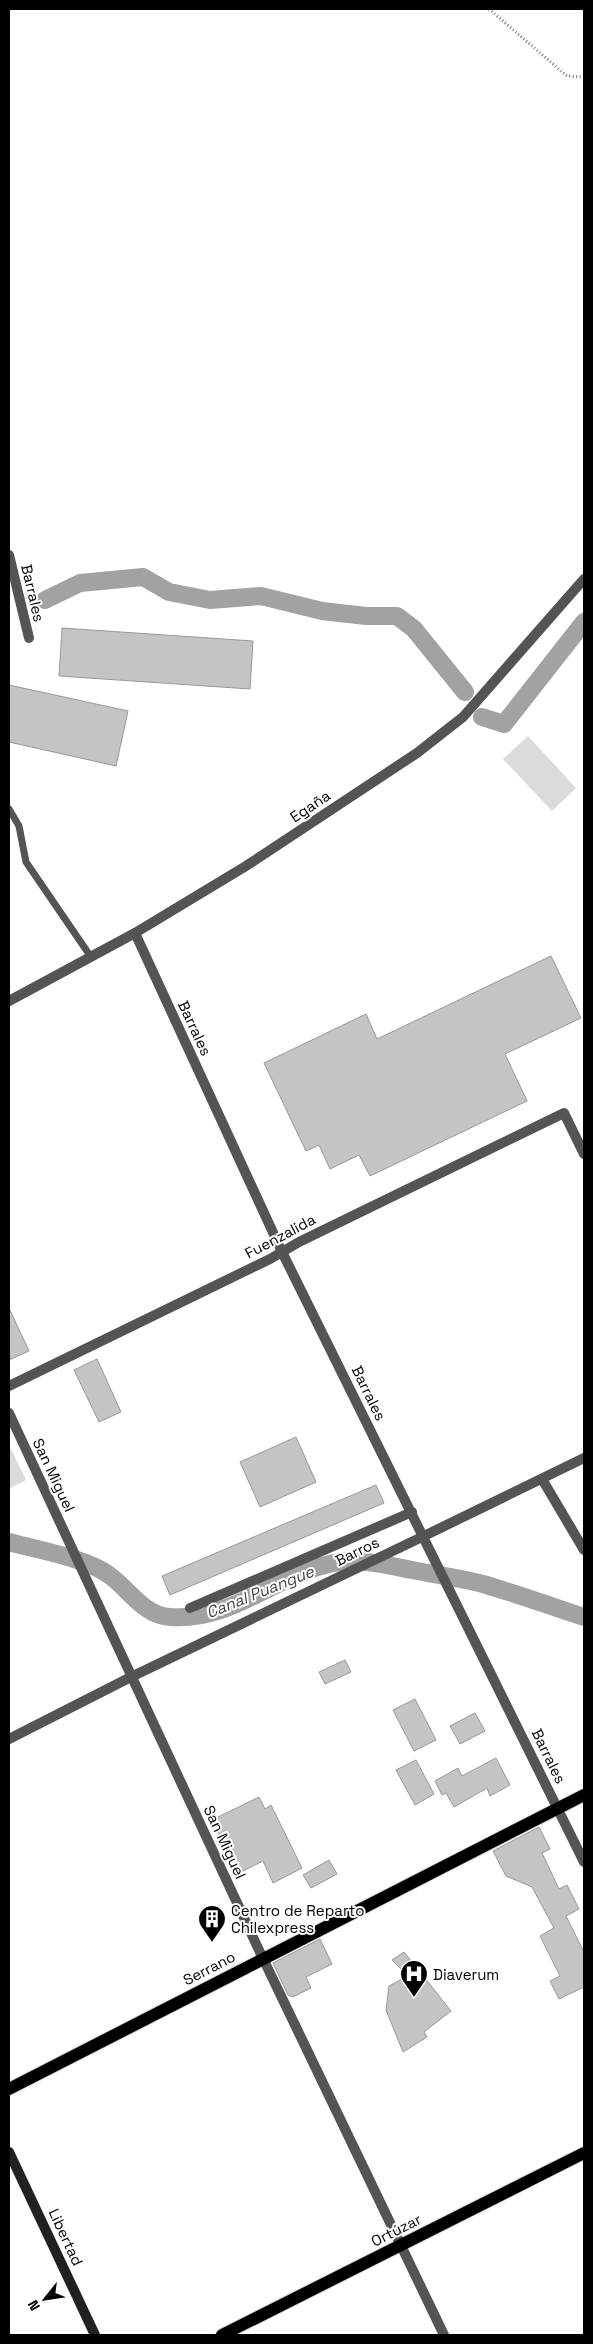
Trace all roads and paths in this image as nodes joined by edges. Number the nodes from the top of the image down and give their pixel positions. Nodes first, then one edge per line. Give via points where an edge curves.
1 (489, 9) edge
2 (584, 76) edge
3 (9, 555) edge
4 (10, 569) edge
5 (583, 584) edge
6 (28, 638) dead end
7 (9, 809) edge
8 (135, 933) junction
9 (90, 957) junction
10 (9, 1001) edge
11 (584, 1154) edge
12 (282, 1252) junction
13 (9, 1386) edge
14 (9, 1413) edge
15 (584, 1458) edge
16 (542, 1479) junction
17 (412, 1512) junction
18 (424, 1536) junction
19 (584, 1550) edge
20 (190, 1608) dead end
21 (132, 1677) junction
22 (9, 1739) edge
23 (584, 1795) edge
24 (558, 1808) junction
25 (584, 1862) edge
26 (264, 1958) junction
27 (9, 2089) edge
28 (9, 2152) edge
29 (584, 2153) edge
30 (402, 2246) junction
31 (95, 2335) edge
32 (222, 2335) edge
33 (444, 2335) edge

1 - 2 path via 567,76
3 - 4 street, Barrales
4 - 6 street, Barrales
5 - 8 street, Egaña via 462,717 417,753 291,837
7 - 9 lane via 19,826 26,862
8 - 9 street, Egaña
8 - 12 street, Barrales
9 - 10 street, Egaña
11 - 12 street, Fuenzalida via 564,1113
12 - 13 street, Fuenzalida
12 - 17 street, Barrales
14 - 21 street, San Miguel
15 - 16 street, Barros
16 - 18 street, Barros
16 - 19 street
17 - 18 street, Barrales
17 - 20 street
18 - 21 street, Barros
18 - 24 street, Barrales
21 - 22 street, Barros
21 - 26 street, San Miguel
23 - 24 main road, Serrano
24 - 25 street, Barrales
24 - 26 main road, Serrano
26 - 27 main road, Serrano
26 - 30 street, San Miguel
28 - 31 main road, Libertad
29 - 30 main road, Ortúzar
30 - 32 main road, Ortúzar
30 - 33 street, San Miguel

